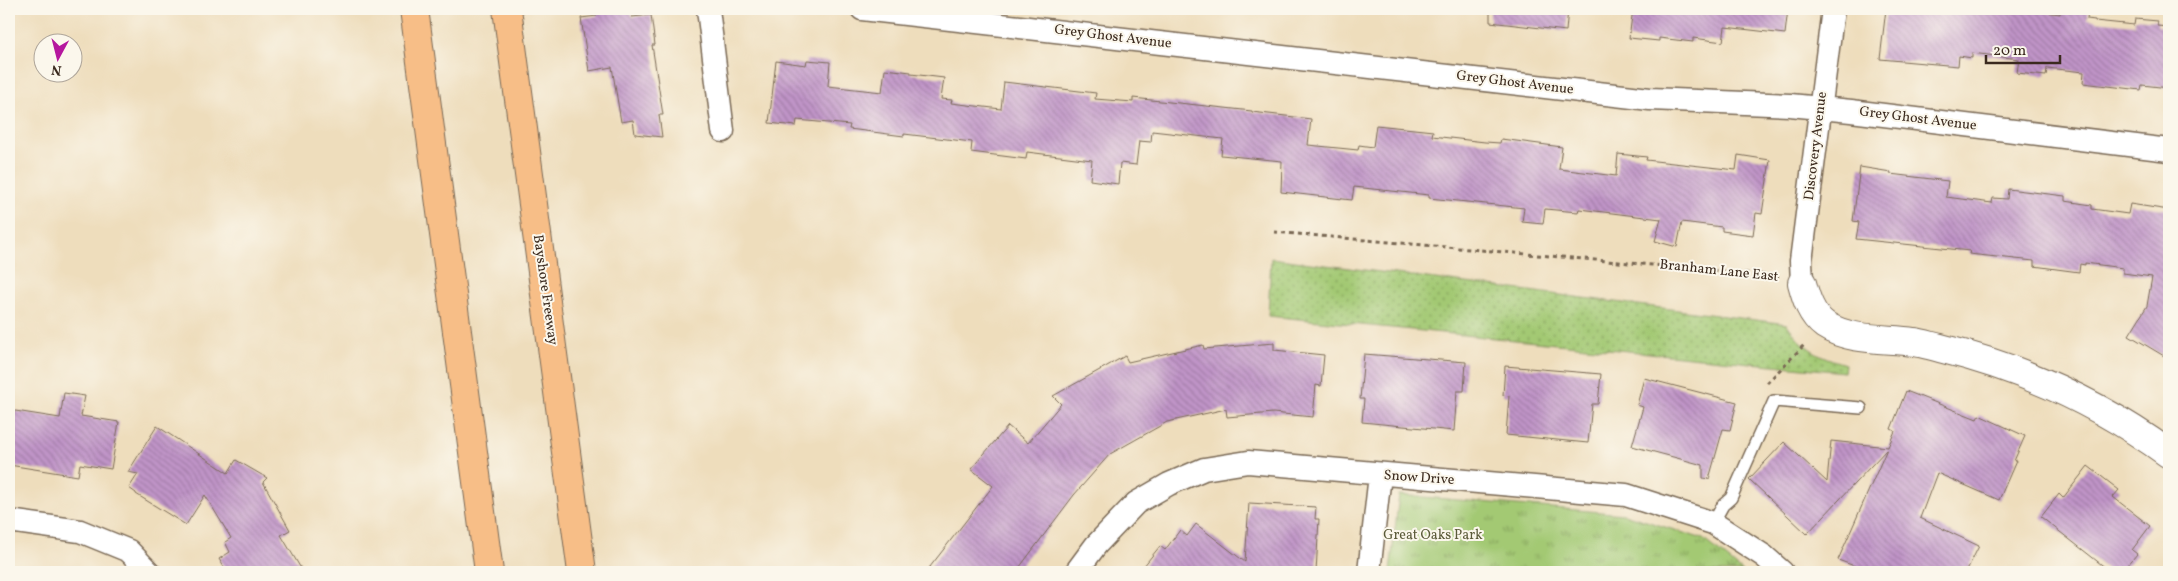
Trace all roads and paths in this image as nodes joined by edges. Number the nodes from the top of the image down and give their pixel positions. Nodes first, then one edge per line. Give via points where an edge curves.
1 (414, 9) edge
2 (507, 9) edge
3 (708, 9) edge
4 (862, 9) edge
5 (1833, 9) edge
6 (1002, 17) edge
7 (1821, 108) junction
8 (723, 132) dead end
9 (2169, 150) edge
10 (1274, 232) dead end
11 (1802, 282) junction
12 (1807, 342) dead end
13 (1762, 389) dead end
14 (1861, 408) dead end
15 (2169, 454) edge
16 (1380, 475) junction
17 (9, 522) edge
18 (1713, 523) junction
19 (149, 572) edge
20 (489, 572) edge
21 (582, 572) edge
22 (1076, 572) edge
23 (1369, 572) edge
24 (1782, 572) edge

1 - 20 highway
2 - 21 highway, Bayshore Freeway
3 - 8 street
4 - 6 street, Grey Ghost Avenue
5 - 7 street, Discovery Avenue
6 - 7 street, Grey Ghost Avenue via 1650,99
7 - 9 street, Grey Ghost Avenue
7 - 11 street, Discovery Avenue via 1801,261
10 - 11 path, Branham Lane East via 1774,274
11 - 15 street via 1808,305 1824,325 1848,334 1916,342 1983,360 2066,392 2144,436
12 - 13 path
14 - 18 lane via 1774,401 1731,498
16 - 18 street, Snow Drive via 1626,495
16 - 22 street, Snow Drive via 1248,462 1204,469 1168,484 1136,504
16 - 23 street
17 - 19 street via 80,531 129,551
18 - 24 street, Snow Drive via 1764,556

